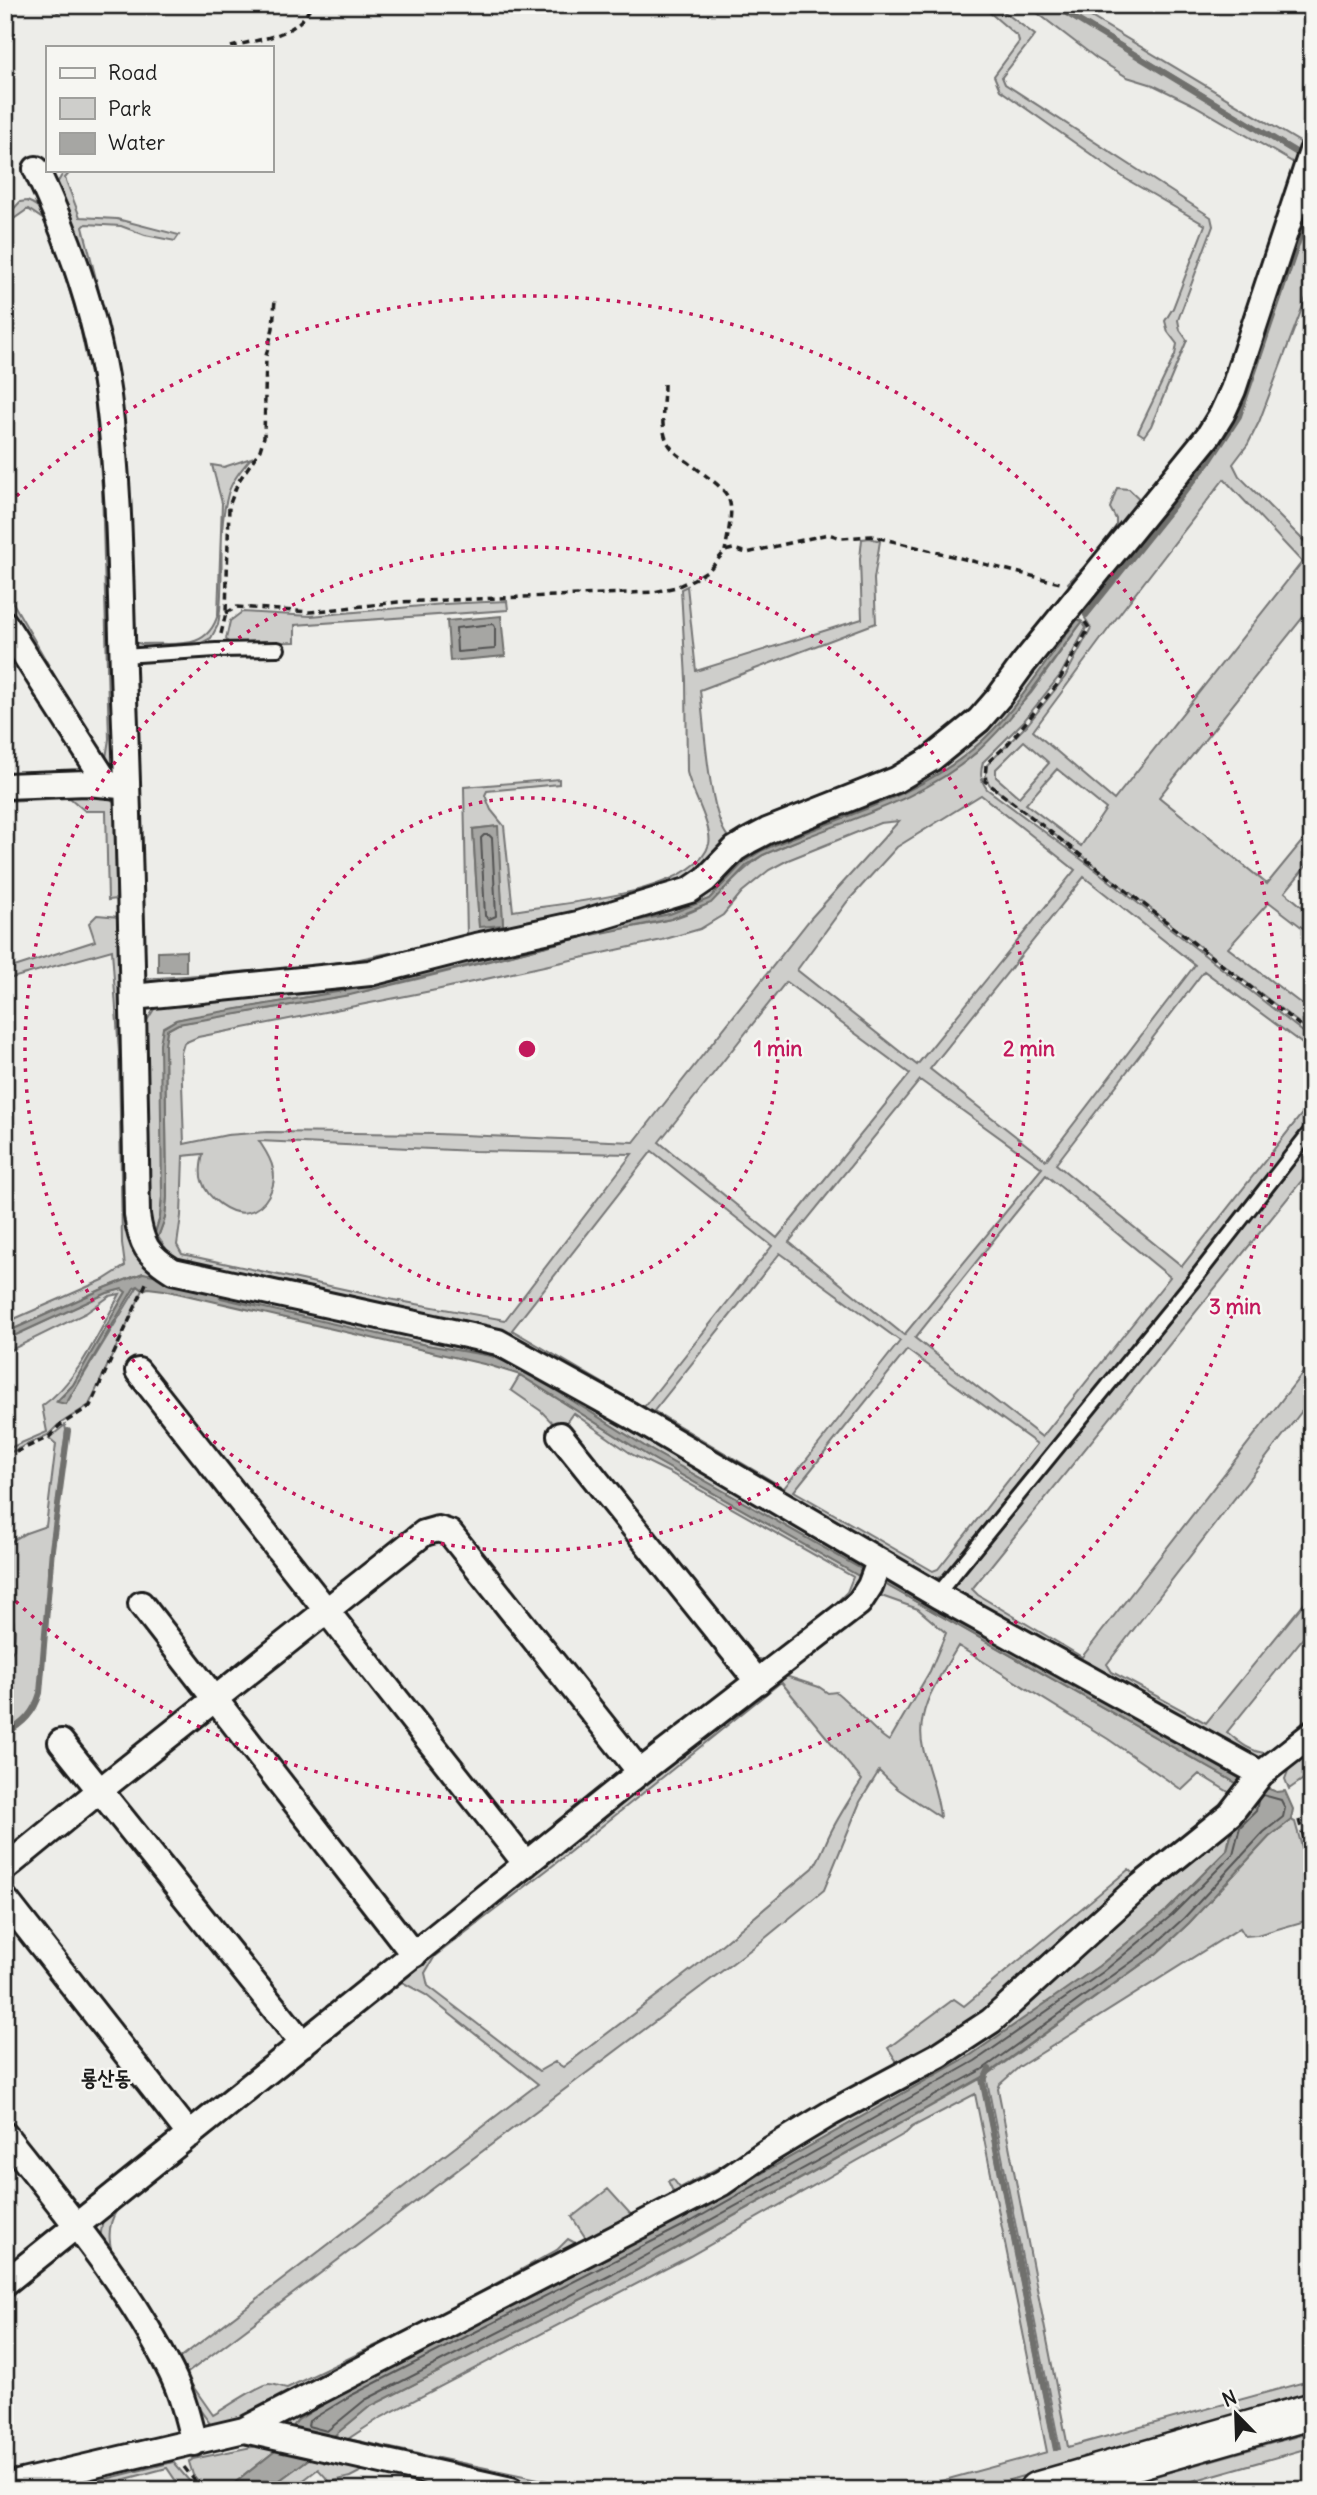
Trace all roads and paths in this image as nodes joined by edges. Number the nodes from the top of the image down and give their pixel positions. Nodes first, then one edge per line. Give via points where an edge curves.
1 (311, 5) edge
2 (235, 46) edge
3 (1312, 151) edge
4 (36, 169) dead end
5 (275, 299) dead end
6 (664, 384) dead end
7 (725, 551) junction
8 (1074, 601) junction
9 (226, 613) junction
10 (5, 624) edge
11 (278, 649) dead end
12 (216, 650) junction
13 (123, 656) junction
14 (118, 785) junction
15 (5, 786) edge
16 (133, 997) junction
17 (1312, 1035) edge
18 (1312, 1129) edge
19 (143, 1292) dead end
20 (138, 1371) dead end
21 (560, 1435) dead end
22 (5, 1457) edge
23 (879, 1562) junction
24 (937, 1595) junction
25 (141, 1604) dead end
26 (327, 1611) junction
27 (758, 1682) junction
28 (215, 1699) junction
29 (1312, 1734) edge
30 (61, 1742) dead end
31 (640, 1772) junction
32 (1261, 1774) junction
33 (99, 1791) junction
34 (1299, 1820) dead end
35 (526, 1864) junction
36 (5, 1868) edge
37 (1312, 1870) edge
38 (5, 1899) edge
39 (414, 1955) junction
40 (303, 2044) junction
41 (5, 2135) edge
42 (190, 2135) junction
43 (76, 2225) junction
44 (5, 2283) edge
45 (1312, 2411) edge
46 (244, 2430) junction
47 (186, 2445) junction
48 (5, 2486) edge
49 (202, 2490) edge
50 (511, 2490) edge
51 (1037, 2490) edge

1 - 2 path via 298,26
3 - 8 street via 1222,414
4 - 13 street via 72,250 107,393 116,471
5 - 9 path via 266,356 264,437 237,482 229,506
6 - 7 path via 667,442 729,495 732,508
7 - 8 path via 747,552 828,534 872,536 1067,584
7 - 9 path via 694,579 654,592 398,603 310,612 237,607
8 - 16 street via 979,720 931,760 896,780 766,831 735,849 690,890 578,924 370,973
8 - 17 path via 1089,628 1056,686 1007,746 986,764 985,781
9 - 12 path
10 - 14 street
11 - 12 lane
12 - 13 lane
13 - 14 street
14 - 15 street
14 - 16 street
16 - 23 street via 137,1215 144,1246 157,1261 173,1271 498,1342
18 - 24 lane
19 - 22 path via 90,1406 49,1437
20 - 26 street
21 - 27 street
23 - 24 street
23 - 27 street via 859,1603
24 - 32 street
25 - 28 street
26 - 28 street
26 - 31 street via 424,1533 450,1533
26 - 35 street
27 - 31 street
28 - 33 street
28 - 39 street
29 - 32 street
30 - 33 street
31 - 35 street
32 - 46 street via 1230,1814 964,2040 831,2113 722,2183
33 - 36 street
33 - 40 street
34 - 37 path
35 - 39 street
38 - 42 street
39 - 40 street
40 - 42 street
41 - 43 street
42 - 43 street
43 - 44 street
43 - 47 street via 119,2282 172,2372 184,2406
45 - 51 main road
46 - 47 street
46 - 50 street
47 - 48 street
47 - 49 path via 183,2465

